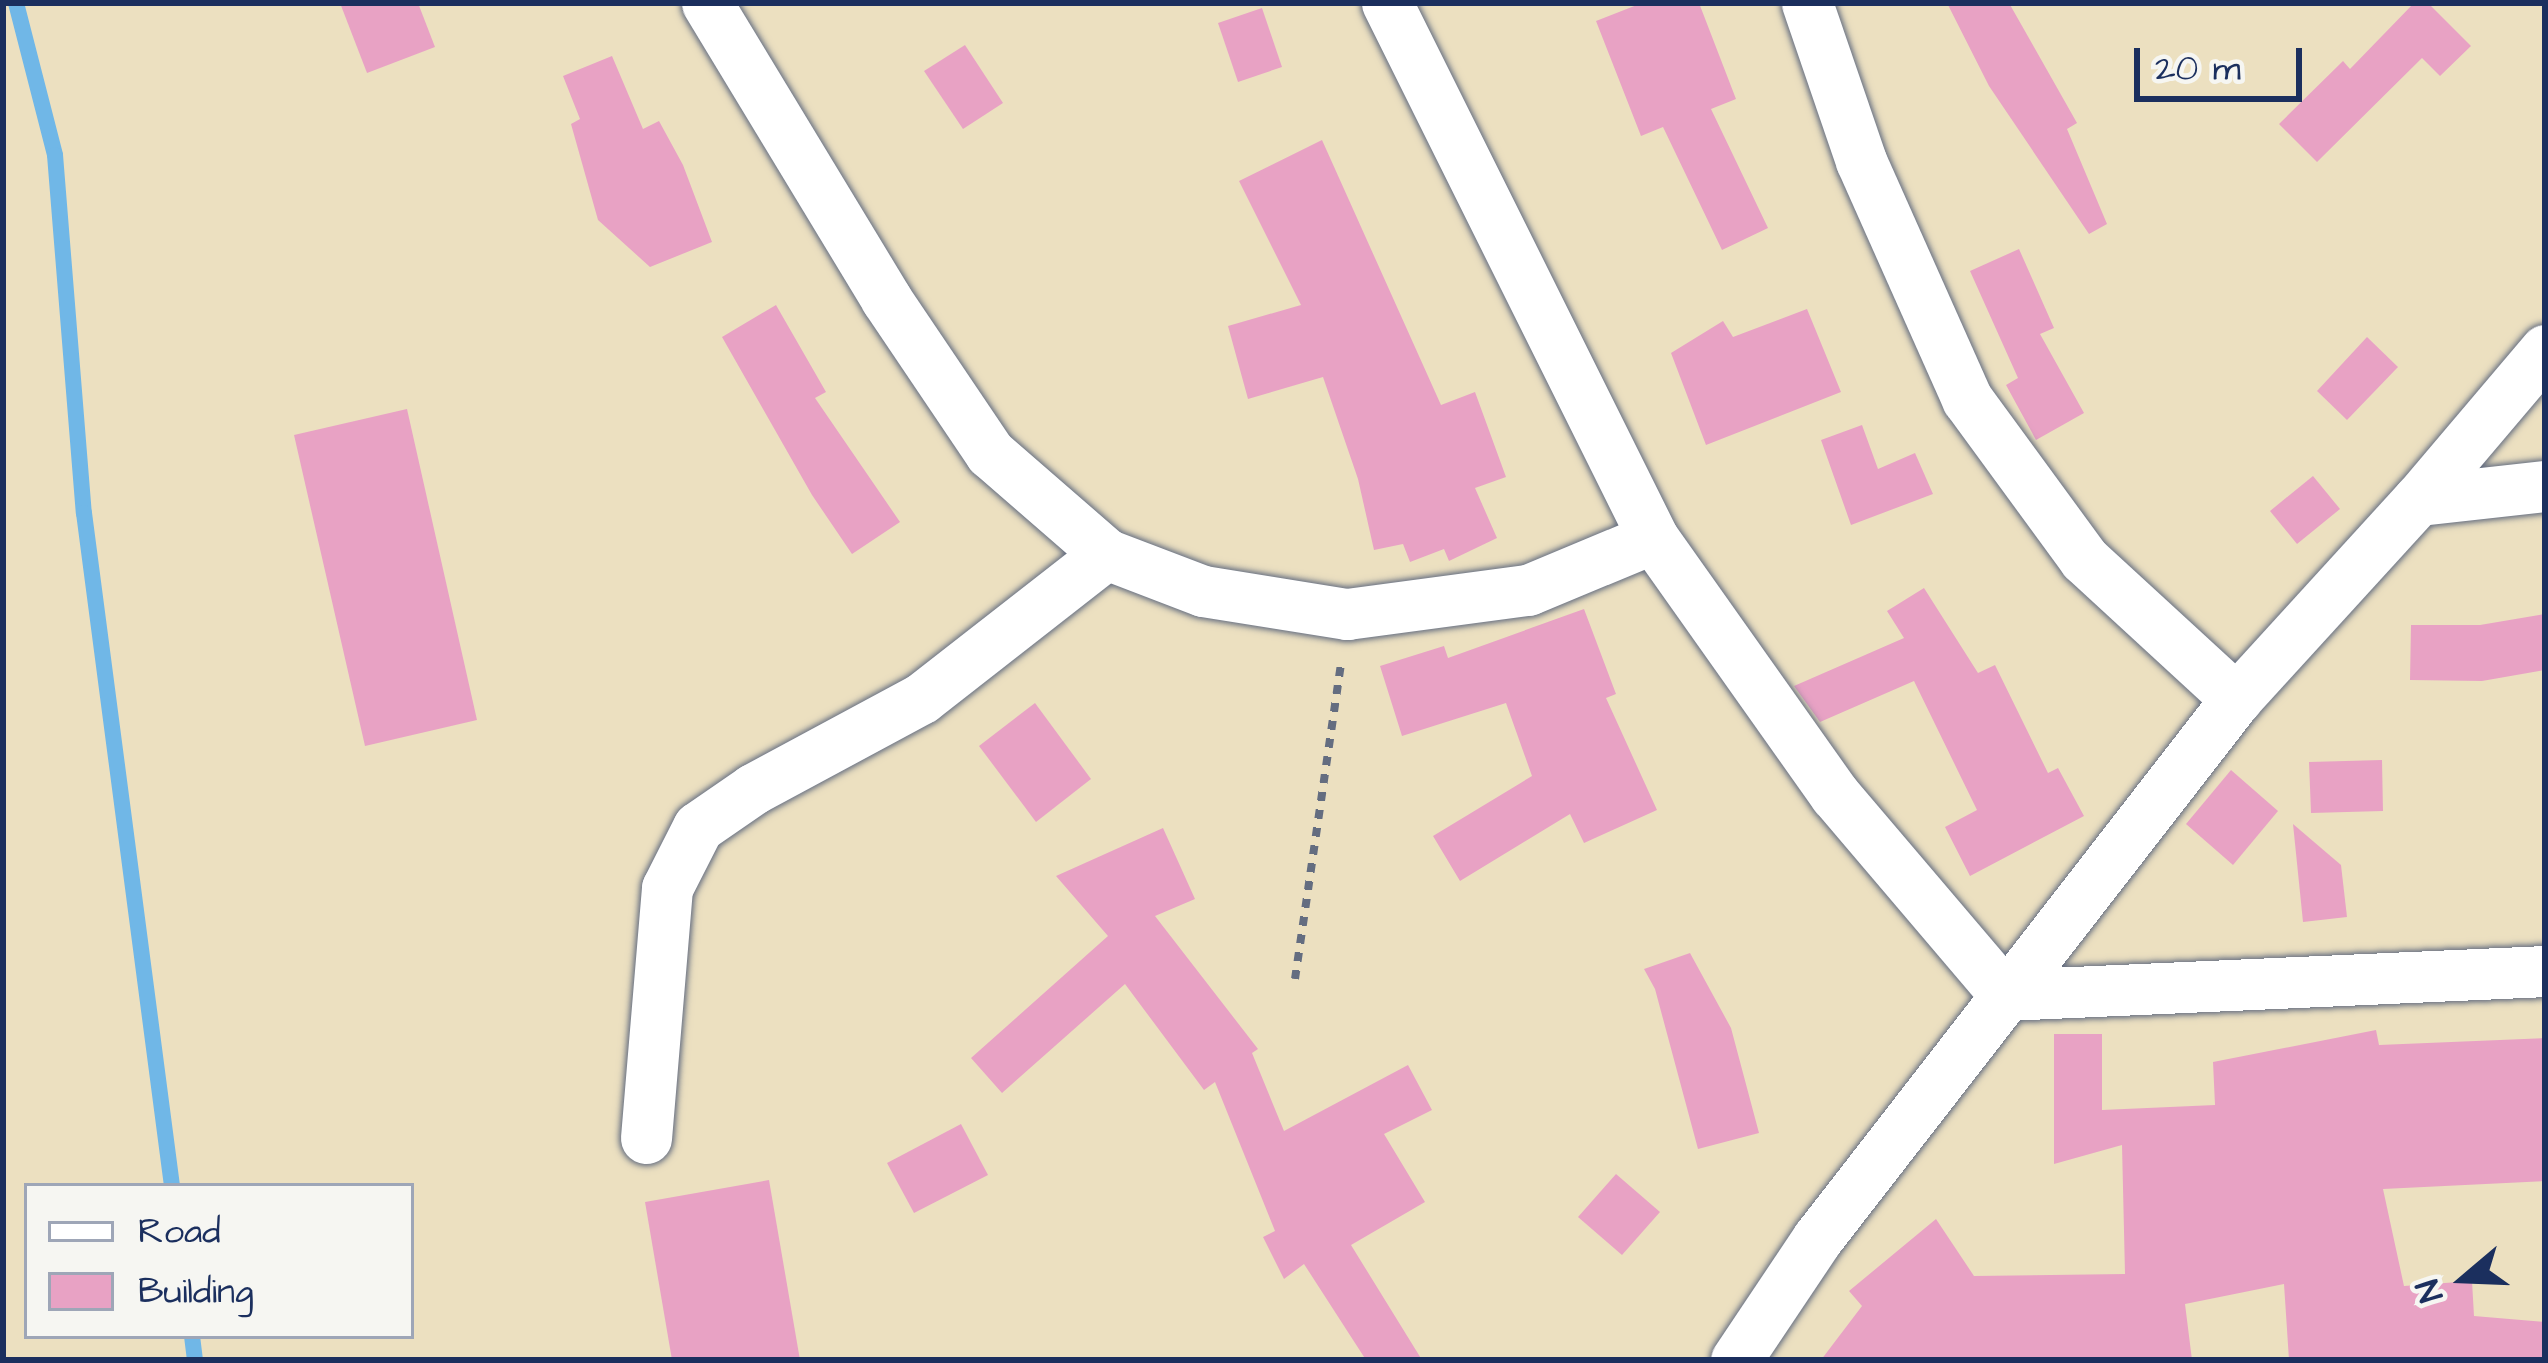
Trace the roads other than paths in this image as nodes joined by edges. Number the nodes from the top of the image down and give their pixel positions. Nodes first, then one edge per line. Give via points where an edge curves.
1 (707, 3) edge
2 (1387, 3) edge
3 (1807, 3) edge
4 (2545, 350) edge
5 (2545, 486) edge
6 (2418, 500) junction
7 (1653, 538) junction
8 (1106, 554) junction
9 (2236, 699) junction
10 (2545, 971) edge
11 (2006, 995) junction
12 (646, 1138) dead end
13 (1736, 1360) edge

1 - 8 street via 886,299 990,453
2 - 7 street
3 - 9 street via 1861,161 1966,399 2084,559
4 - 6 street
5 - 6 street
6 - 9 street
7 - 8 street via 1528,590 1347,614 1203,591
7 - 11 street via 1835,795
8 - 12 street via 922,698 698,827 668,888
9 - 11 street
10 - 11 street
11 - 13 street via 1817,1239

